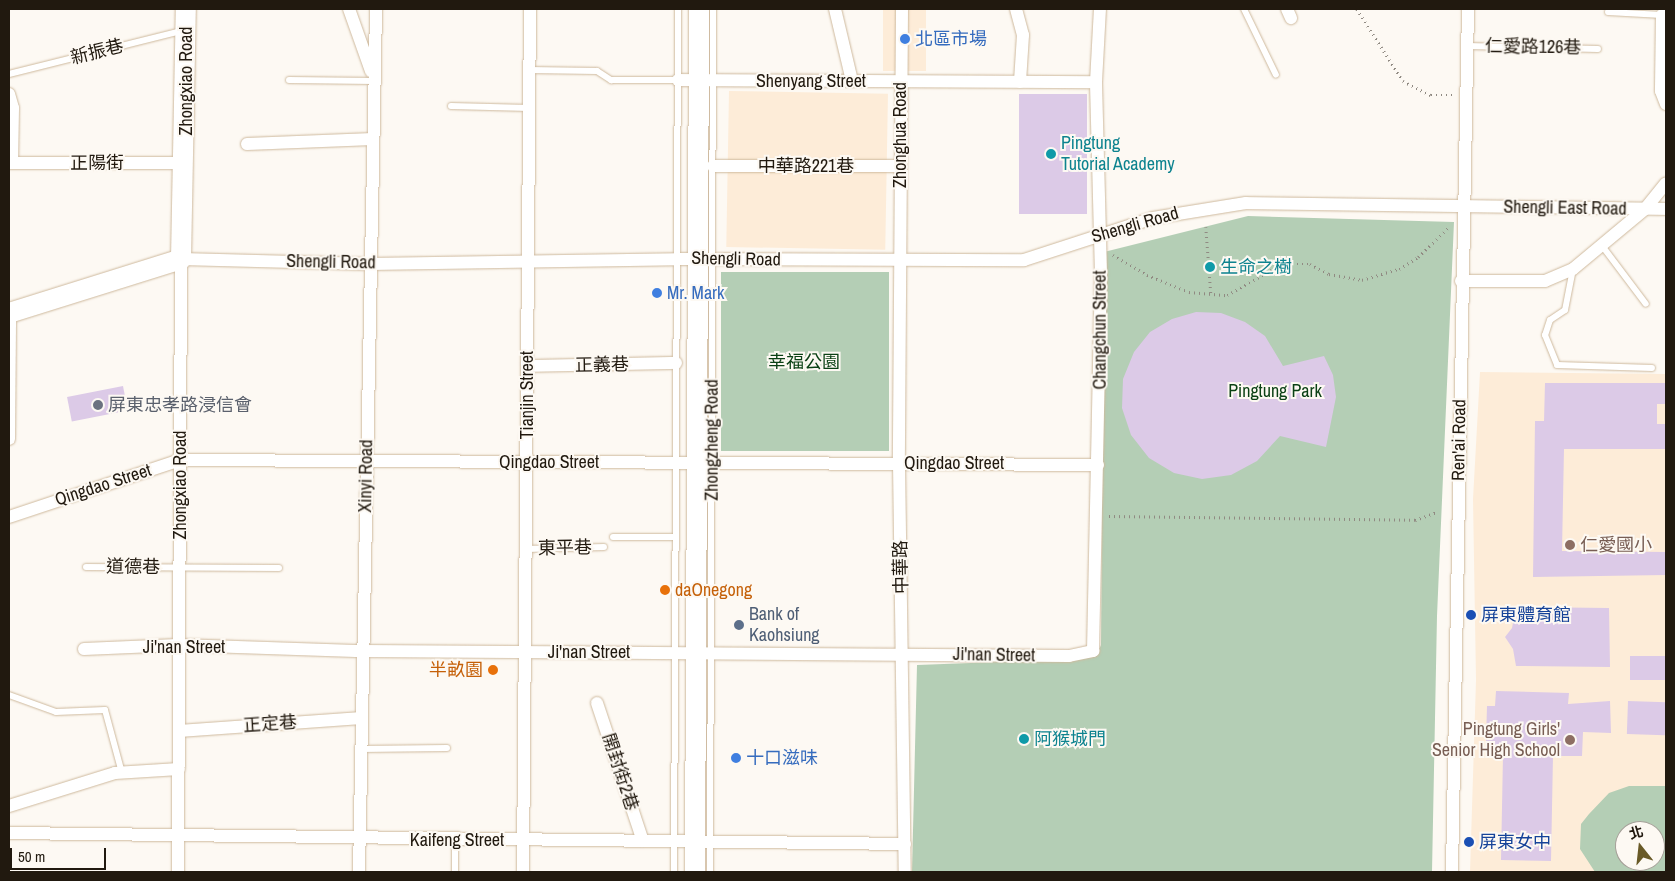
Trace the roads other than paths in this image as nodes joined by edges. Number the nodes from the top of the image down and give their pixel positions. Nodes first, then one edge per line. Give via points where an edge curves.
1 (186, 9) edge
2 (349, 9) edge
3 (376, 9) edge
4 (530, 9) edge
5 (678, 9) edge
6 (699, 9) edge
7 (713, 9) edge
8 (835, 9) edge
9 (902, 9) edge
10 (1016, 9) edge
11 (1100, 9) edge
12 (1244, 9) edge
13 (1468, 9) edge
14 (1608, 12) dead end
15 (1662, 15) joint
16 (186, 30) junction
17 (1467, 46) junction
18 (1598, 48) dead end
19 (529, 70) junction
20 (9, 74) edge
21 (1276, 75) dead end
22 (289, 80) dead end
23 (678, 80) junction
24 (706, 80) junction
25 (374, 81) junction
26 (852, 81) junction
27 (900, 81) junction
28 (1020, 82) junction
29 (1096, 82) junction
30 (9, 94) edge
31 (1666, 104) edge
32 (451, 106) dead end
33 (529, 108) junction
34 (373, 139) junction
35 (247, 144) dead end
36 (10, 163) edge
37 (185, 164) junction
38 (713, 166) junction
39 (899, 166) junction
40 (1666, 183) edge
41 (1463, 206) junction
42 (1666, 208) edge
43 (1645, 209) junction
44 (1098, 234) junction
45 (1603, 247) junction
46 (677, 258) junction
47 (181, 259) junction
48 (706, 259) junction
49 (527, 260) junction
50 (902, 261) junction
51 (370, 264) junction
52 (1573, 269) junction
53 (1461, 281) junction
54 (1646, 304) dead end
55 (9, 313) edge
56 (676, 363) junction
57 (527, 366) junction
58 (1652, 368) dead end
59 (9, 439) edge
60 (180, 460) junction
61 (367, 461) junction
62 (526, 462) junction
63 (676, 462) junction
64 (704, 462) junction
65 (899, 463) junction
66 (1098, 464) junction
67 (9, 516) edge
68 (613, 537) dead end
69 (676, 537) junction
70 (604, 547) dead end
71 (526, 548) junction
72 (86, 567) dead end
73 (179, 568) junction
74 (280, 568) dead end
75 (178, 645) junction
76 (84, 649) dead end
77 (363, 651) junction
78 (1094, 651) joint
79 (525, 652) junction
80 (675, 652) junction
81 (703, 652) junction
82 (902, 653) junction
83 (9, 695) edge
84 (597, 703) dead end
85 (362, 718) junction
86 (178, 731) junction
87 (447, 748) dead end
88 (361, 749) junction
89 (179, 769) junction
90 (122, 773) junction
91 (9, 806) edge
92 (9, 833) edge
93 (178, 836) junction
94 (359, 839) junction
95 (455, 840) junction
96 (523, 840) junction
97 (643, 841) junction
98 (674, 842) junction
99 (703, 842) junction
100 (905, 844) junction
101 (178, 872) edge
102 (359, 872) edge
103 (455, 872) edge
104 (523, 872) edge
105 (674, 872) edge
106 (695, 872) edge
107 (710, 872) edge
108 (905, 872) edge
109 (1452, 872) edge

1 - 16 main road, Zhongxiao Road
2 - 25 street, Xinyi Road
3 - 25 street, Xinyi Road
4 - 19 street, Tianjin Street
5 - 23 lane, Zhongzheng Road
6 - 24 main road, Zhongzheng Road
7 - 24 lane, Zhongzheng Road
8 - 26 street
9 - 27 street, Zhonghua Road
10 - 28 street via 1023,35
11 - 29 street, Changchun Street
12 - 21 lane
13 - 17 street, Ren'ai Road
14 - 15 lane
15 - 31 street via 1661,91
16 - 20 lane, 新振巷
16 - 37 main road, Zhongxiao Road
17 - 18 lane, 仁愛路126巷
17 - 41 street, Ren'ai Road
19 - 23 lane, Shenyang Street via 597,71 611,80
19 - 33 street, Tianjin Street
22 - 25 lane
23 - 24 street, Shenyang Street
23 - 46 lane, Zhongzheng Road
24 - 26 street, Shenyang Street
24 - 38 lane, Zhongzheng Road
24 - 48 main road, Zhongzheng Road
25 - 34 street, Xinyi Road
26 - 27 street, Shenyang Street
27 - 28 street, Shenyang Street
27 - 39 street, Zhonghua Road
28 - 29 street, Shenyang Street
29 - 44 street, Changchun Street
30 - 36 street via 13,108
32 - 33 lane
33 - 49 street, Tianjin Street
34 - 35 street
34 - 51 street, Xinyi Road
36 - 37 street, 正陽街
37 - 47 main road, Zhongxiao Road
38 - 39 street, 中華路221巷
38 - 48 lane, Zhongzheng Road
39 - 50 street, Zhonghua Road
40 - 43 street
41 - 43 street, Shengli East Road
41 - 44 street, Shengli Road via 1246,203 1166,215
41 - 53 street, Ren'ai Road
42 - 43 street, Shengli East Road
43 - 45 street
44 - 50 street, Shengli Road via 1032,259
44 - 66 street, Changchun Street via 1101,274
45 - 52 street
45 - 54 lane
46 - 48 street, Shengli Road
46 - 49 street, Shengli Road
46 - 56 lane, Zhongzheng Road
47 - 51 street, Shengli Road
47 - 55 main road, Shengli Road
47 - 60 street, Zhongxiao Road
48 - 50 street, Shengli Road
48 - 64 main road, Zhongzheng Road
49 - 51 street, Shengli Road
49 - 57 street, Tianjin Street
50 - 65 street, 中華路
51 - 61 street, Xinyi Road
52 - 53 street via 1545,280
52 - 58 lane via 1565,310 1550,320 1545,334 1557,365
53 - 109 street, Ren'ai Road
55 - 59 street
56 - 57 street, 正義巷
56 - 63 lane, Zhongzheng Road
57 - 62 street, Tianjin Street
60 - 61 street, Qingdao Street
60 - 67 street, Qingdao Street
60 - 73 street, Zhongxiao Road
61 - 62 street, Qingdao Street
61 - 77 street, Xinyi Road
62 - 63 street, Qingdao Street
62 - 71 street, Tianjin Street
63 - 64 street, Qingdao Street
63 - 69 lane, Zhongzheng Road
64 - 65 street, Qingdao Street
64 - 81 main road, Zhongzheng Road
65 - 66 street, Qingdao Street
65 - 82 street, 中華路
66 - 78 street, Changchun Street
68 - 69 lane
69 - 80 lane, Zhongzheng Road
70 - 71 lane, 東平巷
71 - 79 street, Tianjin Street
72 - 73 lane, 道德巷
73 - 74 lane, 道德巷
73 - 75 street, Zhongxiao Road
75 - 76 street, Ji'nan Street
75 - 77 street, Ji'nan Street
75 - 86 street, Zhongxiao Road
77 - 79 street, Ji'nan Street
77 - 85 street, Xinyi Road
78 - 82 street, Ji'nan Street via 1069,656
79 - 80 street, Ji'nan Street
79 - 96 street, Tianjin Street
80 - 81 street, Ji'nan Street
80 - 98 lane, Zhongzheng Road
81 - 82 street, Ji'nan Street
81 - 99 main road, Zhongzheng Road
82 - 100 street, 中華路
83 - 90 lane via 56,712 105,710
84 - 97 street, 開封街2巷
85 - 86 street, 正定巷
85 - 88 street, Xinyi Road
86 - 89 street, Zhongxiao Road
87 - 88 lane
88 - 94 street, Xinyi Road
89 - 90 street
89 - 93 street, Zhongxiao Road
90 - 91 street
92 - 93 street, Kaifeng Street
93 - 94 street, Kaifeng Street
93 - 101 street, Zhongxiao Road
94 - 95 street, Kaifeng Street
94 - 102 street, Xinyi Road
95 - 96 street, Kaifeng Street
95 - 103 lane
96 - 97 street, Kaifeng Street
96 - 104 street, Tianjin Street
97 - 98 street, Kaifeng Street
98 - 99 street, Kaifeng Street
98 - 105 lane, Zhongzheng Road
99 - 100 street, Kaifeng Street
99 - 106 main road, Zhongzheng Road
99 - 107 lane, Zhongzheng Road
100 - 108 street, 中華路

